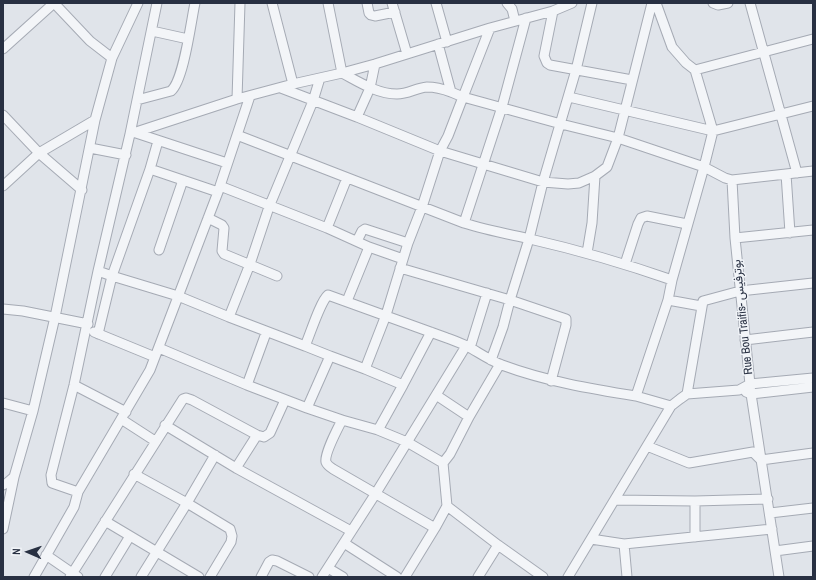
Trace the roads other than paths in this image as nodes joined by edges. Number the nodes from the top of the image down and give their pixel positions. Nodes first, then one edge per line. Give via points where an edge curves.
1 (54, 3) edge
2 (138, 3) edge
3 (157, 3) edge
4 (195, 3) edge
5 (240, 3) edge
6 (272, 3) edge
7 (328, 3) edge
8 (367, 3) edge
9 (436, 3) edge
10 (507, 3) edge
11 (592, 3) edge
12 (652, 3) edge
13 (656, 3) edge
14 (713, 3) edge
15 (728, 3) edge
16 (750, 3) edge
17 (566, 4) edge
18 (393, 8) edge
19 (553, 11) junction
20 (526, 18) junction
21 (515, 21) junction
22 (490, 28) junction
23 (152, 31) junction
24 (188, 39) junction
25 (813, 39) edge
26 (447, 42) junction
27 (438, 44) junction
28 (3, 49) edge
29 (763, 52) junction
30 (407, 54) junction
31 (112, 58) junction
32 (375, 64) junction
33 (576, 70) junction
34 (695, 70) junction
35 (342, 73) junction
36 (320, 78) junction
37 (632, 80) junction
38 (293, 84) junction
39 (281, 88) junction
40 (370, 88) junction
41 (451, 92) junction
42 (250, 96) junction
43 (463, 97) junction
44 (569, 97) junction
45 (237, 99) junction
46 (137, 100) junction
47 (313, 101) junction
48 (813, 106) edge
49 (502, 107) junction
50 (625, 111) junction
51 (781, 114) junction
52 (3, 115) edge
53 (357, 117) junction
54 (95, 120) junction
55 (561, 124) junction
56 (713, 131) junction
57 (133, 133) junction
58 (237, 135) junction
59 (618, 138) junction
60 (158, 141) junction
61 (90, 148) junction
62 (440, 151) junction
63 (39, 153) junction
64 (126, 155) junction
65 (291, 155) junction
66 (228, 163) junction
67 (483, 165) junction
68 (704, 167) junction
69 (150, 169) junction
70 (813, 171) edge
71 (797, 173) junction
72 (786, 174) junction
73 (595, 176) junction
74 (347, 178) junction
75 (184, 180) junction
76 (732, 180) junction
77 (543, 182) junction
78 (3, 186) edge
79 (219, 189) junction
80 (82, 190) junction
81 (269, 207) junction
82 (422, 207) junction
83 (208, 218) junction
84 (464, 223) junction
85 (687, 224) junction
86 (327, 228) junction
87 (813, 230) edge
88 (790, 233) junction
89 (735, 238) junction
90 (529, 239) junction
91 (357, 241) junction
92 (408, 243) junction
93 (369, 247) junction
94 (159, 250) dead end
95 (587, 253) junction
96 (403, 259) junction
97 (250, 264) junction
98 (625, 264) junction
99 (400, 268) junction
100 (98, 271) junction
101 (112, 276) junction
102 (277, 276) dead end
103 (672, 280) junction
104 (813, 283) edge
105 (740, 291) junction
106 (487, 293) junction
107 (178, 296) junction
108 (510, 300) junction
109 (668, 300) junction
110 (346, 301) junction
111 (701, 306) junction
112 (3, 309) edge
113 (386, 315) junction
114 (55, 317) junction
115 (229, 318) junction
116 (87, 327) junction
117 (431, 332) junction
118 (813, 332) edge
119 (266, 333) junction
120 (98, 334) junction
121 (745, 340) junction
122 (305, 346) junction
123 (468, 347) junction
124 (159, 348) junction
125 (330, 356) junction
126 (155, 357) junction
127 (491, 360) junction
128 (500, 364) junction
129 (365, 369) junction
130 (813, 378) edge
131 (551, 381) junction
132 (750, 384) junction
133 (74, 385) junction
134 (247, 385) junction
135 (403, 385) junction
136 (813, 387) edge
137 (739, 390) junction
138 (751, 394) junction
139 (436, 395) junction
140 (636, 396) junction
141 (683, 397) junction
142 (285, 400) junction
143 (3, 403) edge
144 (671, 406) junction
145 (307, 408) junction
146 (33, 411) junction
147 (123, 416) junction
148 (469, 417) junction
149 (342, 420) junction
150 (165, 425) junction
151 (378, 430) junction
152 (257, 435) junction
153 (155, 441) junction
154 (407, 442) junction
155 (647, 446) junction
156 (813, 453) edge
157 (215, 455) junction
158 (761, 460) junction
159 (444, 463) junction
160 (236, 468) junction
161 (134, 474) junction
162 (14, 477) junction
163 (3, 485) edge
164 (78, 492) junction
165 (376, 493) junction
166 (768, 499) junction
167 (615, 500) junction
168 (695, 501) junction
169 (187, 503) junction
170 (447, 506) junction
171 (813, 508) edge
172 (770, 513) junction
173 (105, 521) junction
174 (435, 528) junction
175 (3, 529) edge
176 (772, 529) junction
177 (351, 531) junction
178 (130, 536) junction
179 (695, 537) junction
180 (592, 539) junction
181 (344, 543) junction
182 (624, 544) junction
183 (498, 546) junction
184 (813, 546) edge
185 (775, 551) junction
186 (157, 552) junction
187 (46, 555) junction
188 (328, 568) junction
189 (73, 576) edge
190 (194, 576) edge
191 (34, 577) edge
192 (105, 577) edge
193 (141, 577) edge
194 (210, 577) edge
195 (261, 577) edge
196 (309, 577) edge
197 (322, 577) edge
198 (343, 577) edge
199 (397, 577) edge
200 (405, 577) edge
201 (478, 577) edge
202 (543, 577) edge
203 (568, 577) edge
204 (627, 577) edge
205 (779, 577) edge

1 - 28 street
1 - 31 street via 90,41
2 - 31 street
3 - 23 street
4 - 24 street
5 - 45 street
6 - 38 street
7 - 35 street
8 - 18 street via 369,13 375,16
9 - 26 street
10 - 21 street via 512,9
11 - 33 street
12 - 37 street
13 - 34 street via 672,47
14 - 15 street
16 - 29 street
17 - 19 street
18 - 30 street
19 - 20 street
19 - 33 street via 545,59 550,65
20 - 21 street
20 - 49 street
21 - 22 street
22 - 26 street
22 - 43 street
23 - 24 street
23 - 46 street
24 - 46 street via 174,89
25 - 29 street
26 - 27 street
27 - 30 street
27 - 41 street
29 - 34 street
29 - 51 street
30 - 32 street
31 - 54 street
32 - 35 street
32 - 40 street
33 - 37 street
33 - 44 street
34 - 56 street
35 - 36 street
35 - 40 street
36 - 38 street
36 - 47 street
37 - 50 street
38 - 39 street
39 - 42 street
39 - 47 street
40 - 41 street via 396,94 427,87
40 - 53 street
41 - 43 street
42 - 45 street
42 - 58 street
43 - 49 street
43 - 62 street
44 - 50 street
44 - 55 street
45 - 57 street
46 - 57 street
47 - 53 street
47 - 65 street
48 - 51 street
49 - 55 street
49 - 67 street
50 - 56 street
50 - 59 street
51 - 56 street
51 - 71 street
52 - 63 street
53 - 62 street
54 - 61 street
54 - 63 street
55 - 59 street
55 - 77 street
56 - 68 street
57 - 60 street
57 - 64 street
58 - 65 street
58 - 66 street
59 - 68 street
59 - 73 street via 607,167
60 - 66 street
60 - 69 street
61 - 64 street
61 - 80 street
62 - 67 street
62 - 82 street
63 - 78 street
63 - 80 street
64 - 100 street
65 - 74 street
65 - 81 street
66 - 79 street
67 - 77 street
67 - 84 street
68 - 76 street
68 - 85 street
69 - 75 street
69 - 101 street
70 - 71 street
71 - 72 street
72 - 76 street
72 - 88 street
73 - 77 street via 579,183
73 - 95 street
74 - 82 street
74 - 86 street
75 - 79 street
75 - 94 street
76 - 89 street, Rue Bou Traifis- بوترفيس
77 - 90 street
79 - 81 street
79 - 83 street
80 - 114 street
81 - 86 street
81 - 97 street
82 - 84 street
82 - 92 street
83 - 97 street via 224,228 221,245 224,254
83 - 107 street
84 - 90 street
85 - 98 street via 647,216 641,218
85 - 103 street
86 - 91 street
87 - 88 street
88 - 89 street
89 - 105 street, Rue Bou Traifis- بوترفيس
90 - 95 street
90 - 108 street
91 - 92 street via 365,229
91 - 93 street
92 - 96 street
93 - 96 street
93 - 110 street
95 - 98 street
96 - 99 street
97 - 102 street
97 - 115 street
98 - 103 street
99 - 106 street
99 - 113 street
100 - 101 street
100 - 116 street
101 - 107 street
101 - 120 street
103 - 109 street
104 - 105 street
105 - 111 street via 709,298 703,301
105 - 121 street, Rue Bou Traifis- بوترفيس
106 - 108 street
106 - 123 street
107 - 115 street
107 - 124 street
108 - 127 street
108 - 131 street via 566,319
109 - 111 street
109 - 140 street
110 - 113 street
110 - 122 street via 328,295 325,297
111 - 141 street
112 - 114 street via 23,310
113 - 117 street
113 - 129 street
114 - 116 street
114 - 146 street
115 - 119 street
116 - 120 street
116 - 133 street
117 - 123 street
117 - 135 street
118 - 121 street
119 - 122 street
119 - 134 street
120 - 126 street
121 - 132 street, Rue Bou Traifis- بوترفيس
122 - 125 street
123 - 127 street
123 - 139 street
124 - 126 street
124 - 134 street
125 - 129 street
125 - 145 street
126 - 147 street
127 - 128 street
128 - 131 street
128 - 148 street
129 - 135 street
130 - 132 street
131 - 140 street
132 - 137 street, Rue Bou Traifis- بوترفيس
132 - 138 street
133 - 147 street
133 - 164 street via 51,475 52,483
134 - 142 street
135 - 151 street
136 - 138 street
137 - 138 street, Rue Bou Traifis- بوترفيس
137 - 141 street, Rue Bou Traifis- بوترفيس
138 - 158 street
139 - 148 street
139 - 154 street
140 - 144 street
141 - 144 street
142 - 145 street
142 - 152 street via 270,433 264,437
143 - 146 street
144 - 155 street
145 - 149 street
146 - 162 street
147 - 153 street
147 - 164 street
148 - 159 street
149 - 151 street
149 - 165 street via 327,453 327,464
150 - 152 street via 180,402 186,398
150 - 153 street
150 - 157 street
151 - 154 street
152 - 160 street
153 - 161 street
154 - 159 street
154 - 165 street
155 - 158 street via 689,463 753,452
155 - 167 street
156 - 158 street
157 - 160 street
157 - 169 street
158 - 166 street
159 - 170 street
160 - 177 street
161 - 169 street
161 - 173 street
162 - 163 street
162 - 175 street
164 - 187 street via 74,507
165 - 174 street
165 - 177 street
166 - 168 street
166 - 172 street
167 - 168 street
167 - 180 street
168 - 179 street
169 - 186 street
169 - 194 street via 230,528 232,533 231,542
170 - 174 street
170 - 183 street
171 - 172 street
172 - 176 street
173 - 178 street
173 - 189 street
174 - 200 street
176 - 179 street
176 - 185 street
177 - 181 street
178 - 186 street
178 - 192 street
179 - 182 street
180 - 182 street
180 - 203 street
181 - 188 street
181 - 199 street
182 - 204 street
183 - 201 street
183 - 202 street
184 - 185 street
185 - 205 street
186 - 190 street
186 - 193 street
187 - 189 street
187 - 191 street
188 - 197 street
188 - 198 street
195 - 196 street via 269,562 277,560

